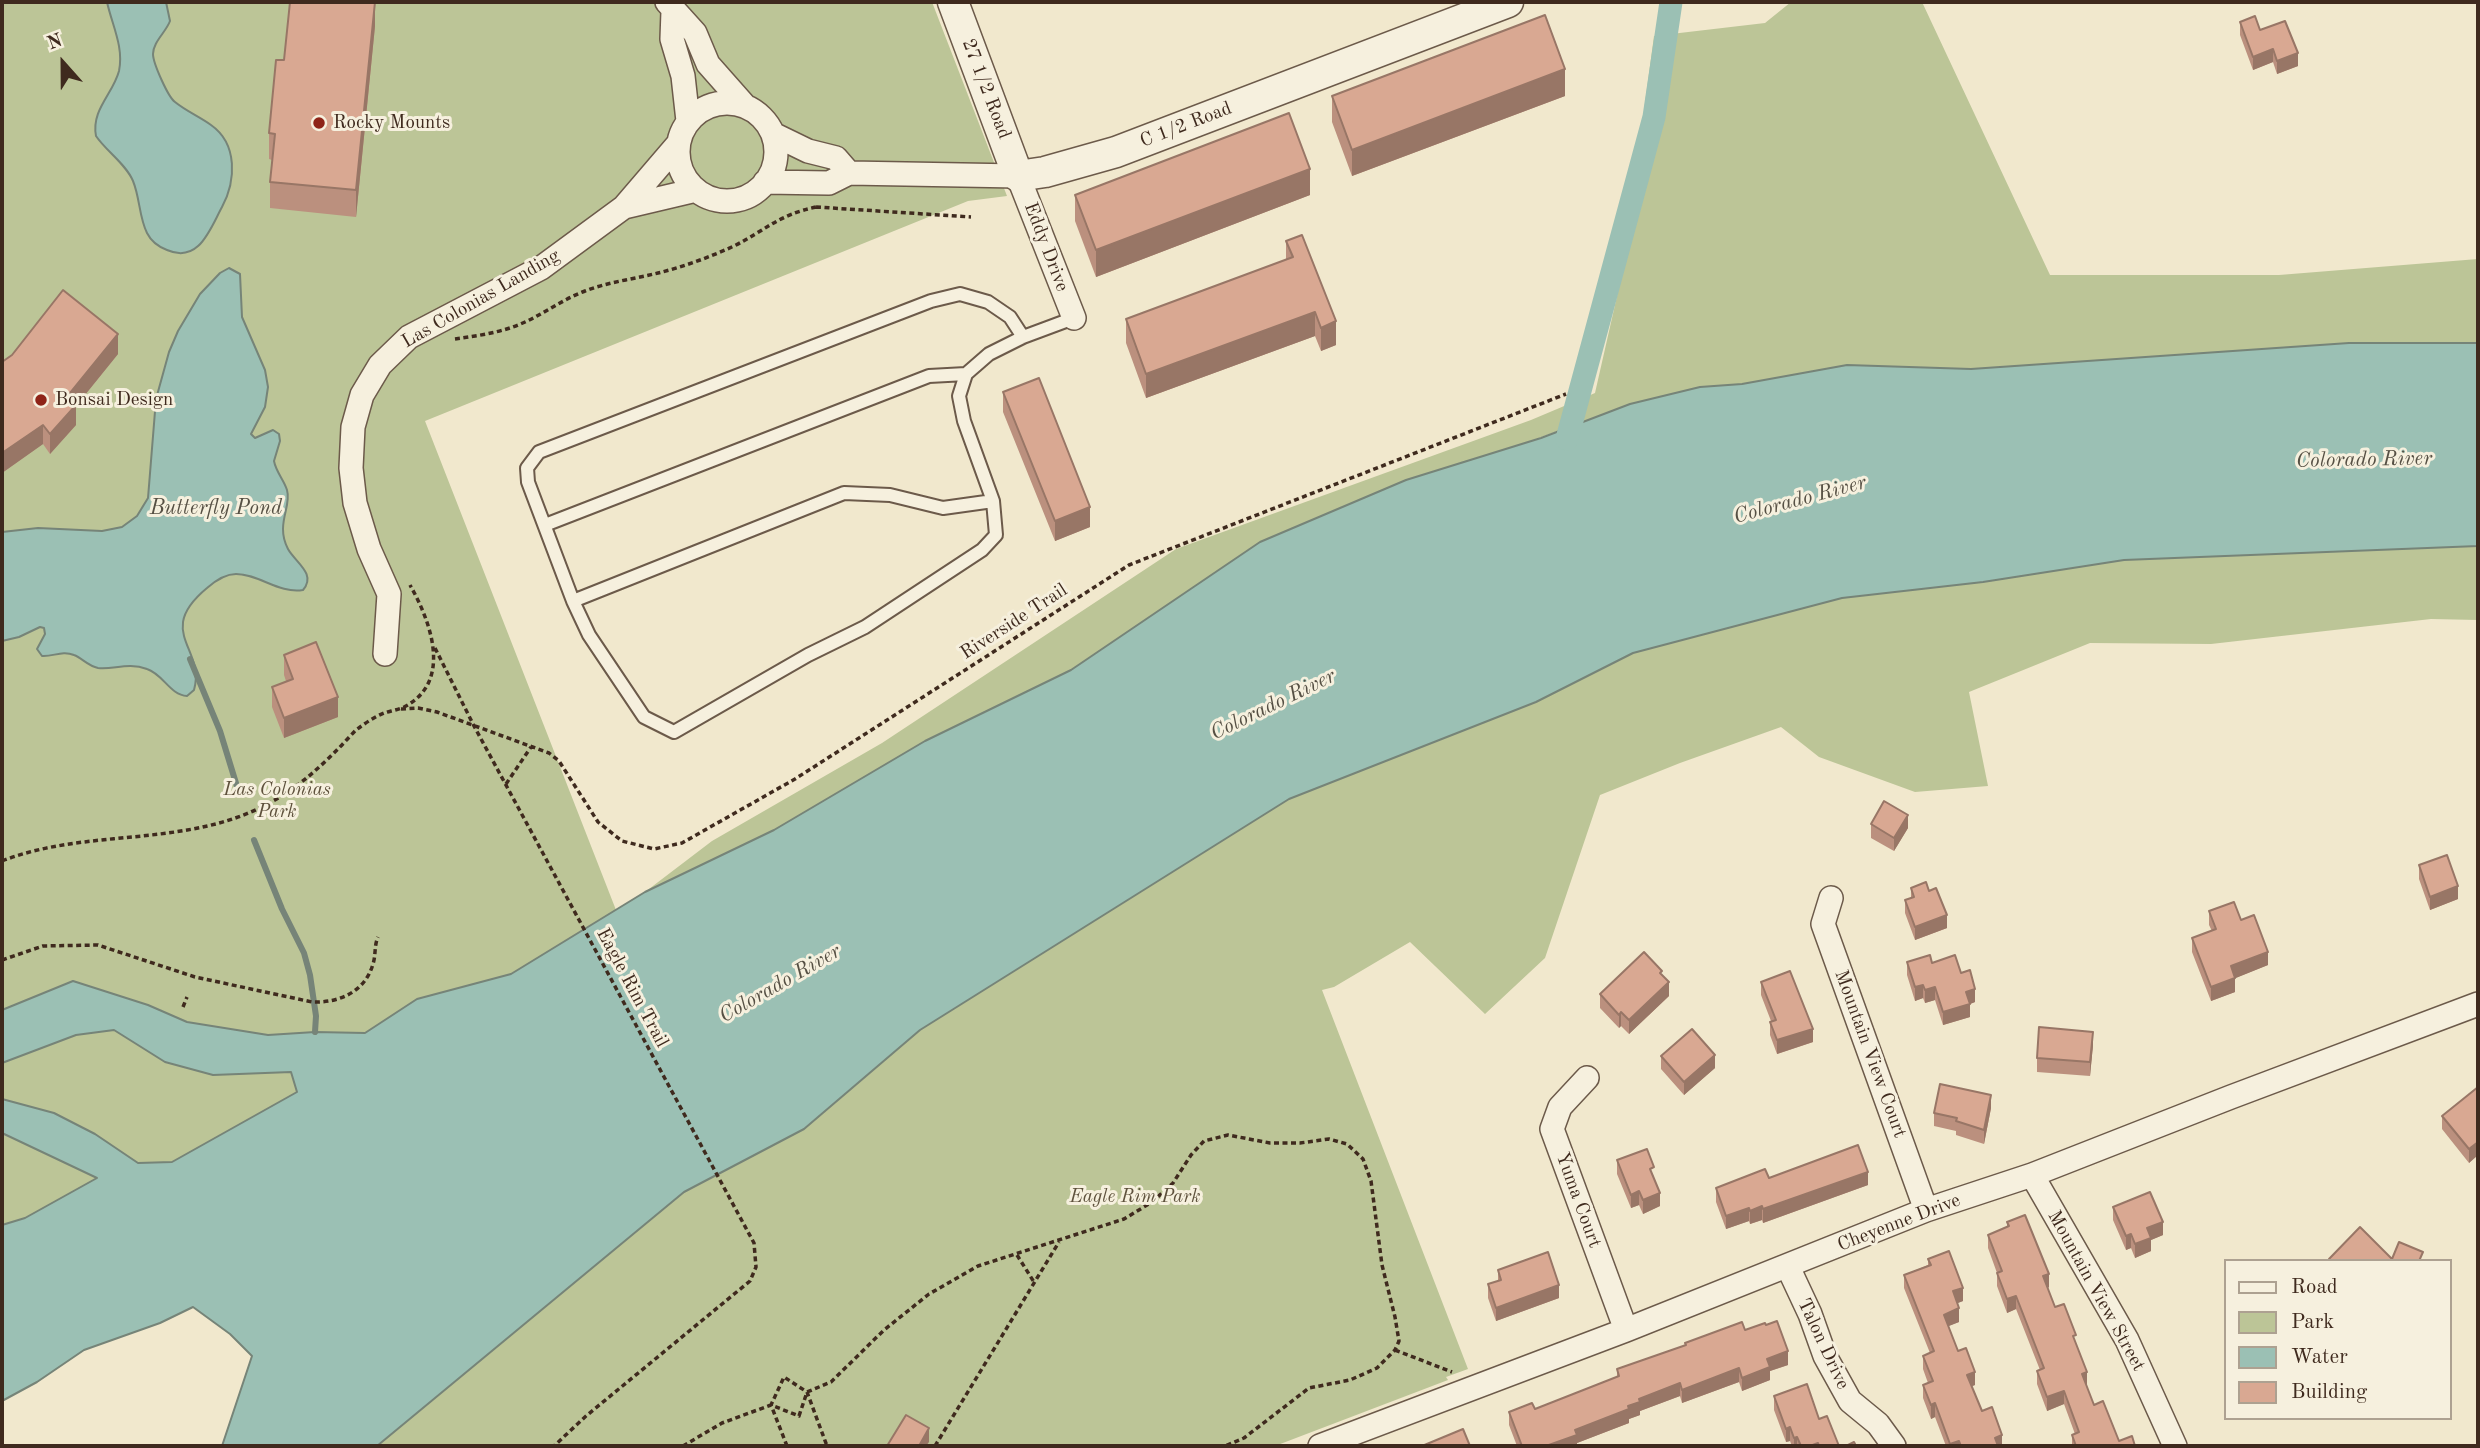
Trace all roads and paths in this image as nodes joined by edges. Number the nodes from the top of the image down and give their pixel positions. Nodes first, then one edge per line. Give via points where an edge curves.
1 (953, 2) edge
2 (1508, 2) edge
3 (670, 6) edge
4 (1472, 8) edge
5 (746, 107) junction
6 (688, 121) junction
7 (772, 134) junction
8 (678, 145) junction
9 (849, 173) junction
10 (1018, 176) junction
11 (765, 182) junction
12 (696, 190) junction
13 (816, 199) dead end
14 (624, 207) junction
15 (816, 207) junction
16 (971, 216) dead end
17 (1074, 318) joint
18 (1023, 337) junction
19 (444, 341) dead end
20 (966, 374) junction
21 (1566, 394) dead end
22 (993, 501) junction
23 (545, 525) junction
24 (408, 582) dead end
25 (573, 601) junction
26 (433, 644) junction
27 (385, 654) dead end
28 (401, 709) junction
29 (474, 726) junction
30 (531, 747) junction
31 (506, 784) junction
32 (2, 861) edge
33 (1830, 898) dead end
34 (378, 937) dead end
35 (2, 960) edge
36 (187, 997) dead end
37 (2478, 1003) edge
38 (183, 1007) dead end
39 (1587, 1078) dead end
40 (2032, 1175) junction
41 (1926, 1210) junction
42 (1059, 1242) junction
43 (1016, 1254) junction
44 (1788, 1267) junction
45 (1034, 1282) junction
46 (1626, 1330) junction
47 (1395, 1350) junction
48 (1471, 1389) junction
49 (807, 1392) junction
50 (771, 1405) junction
51 (554, 1446) edge
52 (683, 1446) edge
53 (787, 1446) edge
54 (827, 1446) edge
55 (935, 1446) edge
56 (1225, 1446) edge
57 (1320, 1446) edge
58 (1894, 1446) edge
59 (2175, 1446) edge

1 - 10 street, 27 1/2 Road
2 - 4 street, C 1/2 Road
3 - 5 street via 695,33 708,64
3 - 6 street via 671,40
4 - 10 street, C 1/2 Road via 1116,152
5 - 6 street via 734,103 709,106
5 - 7 street via 766,122
6 - 8 street
7 - 9 street via 836,159
7 - 11 street via 775,159
8 - 12 street via 681,170
8 - 14 street, Las Colonias Landing
9 - 10 street, C 1/2 Road
9 - 11 street, C 1/2 Road via 829,183
10 - 17 street, Eddy Drive
11 - 12 street via 745,197 732,200
12 - 14 street, Las Colonias Landing
13 - 15 path
14 - 27 street, Las Colonias Landing via 541,268 409,337 380,365 362,395 353,427 351,468 355,503 389,594
15 - 16 path
15 - 19 path via 796,211 735,245 692,262 584,291 518,325
17 - 18 lane
18 - 20 lane via 989,354
18 - 23 lane via 1010,317 988,302 960,294 931,301 556,445 539,452 527,468
20 - 22 lane via 960,396 964,421
20 - 23 lane via 929,376
21 - 30 path, Riverside Trail via 1129,565 795,779 682,843 654,849 622,841 598,822 559,761
22 - 25 lane via 943,508 890,495 844,493
22 - 25 lane via 996,536 982,550 865,627 674,732 644,717 589,635
23 - 25 lane
24 - 26 path via 420,602
26 - 28 path via 434,666 427,686
26 - 29 path, Eagle Rim Trail
28 - 29 path via 437,712
28 - 32 path via 356,730 303,781 271,803 242,815 209,826 94,839
29 - 30 path, Riverside Trail
29 - 31 path, Eagle Rim Trail
30 - 31 path
31 - 51 path, Eagle Rim Trail via 754,1243 756,1267 750,1281
33 - 41 street, Mountain View Court via 1823,924
34 - 35 path via 373,966 360,986 325,1003 195,977 98,945 43,946
36 - 38 path
37 - 40 street, Cheyenne Drive
39 - 46 street, Yuma Court via 1560,1107 1552,1129
40 - 41 street, Cheyenne Drive
40 - 59 street, Mountain View Street via 2127,1340
41 - 44 street, Cheyenne Drive
42 - 43 path
42 - 45 path
42 - 47 path via 1125,1219 1152,1202 1173,1183 1204,1141 1228,1135 1270,1143 1329,1139 1347,1144 1363,1159 1371,1181 1382,1265 1399,1341
43 - 45 path
43 - 49 path via 978,1266 929,1294 831,1382
44 - 46 street, Cheyenne Drive
44 - 58 street, Talon Drive via 1825,1356 1850,1401 1878,1424
45 - 55 path
46 - 48 street, Cheyenne Drive
47 - 48 path via 1456,1373
47 - 56 path via 1377,1368 1350,1380 1309,1388 1244,1438
48 - 57 street, Cheyenne Drive
49 - 50 path via 799,1416
49 - 50 path via 784,1377
49 - 54 path
50 - 52 path via 722,1423
50 - 53 path

